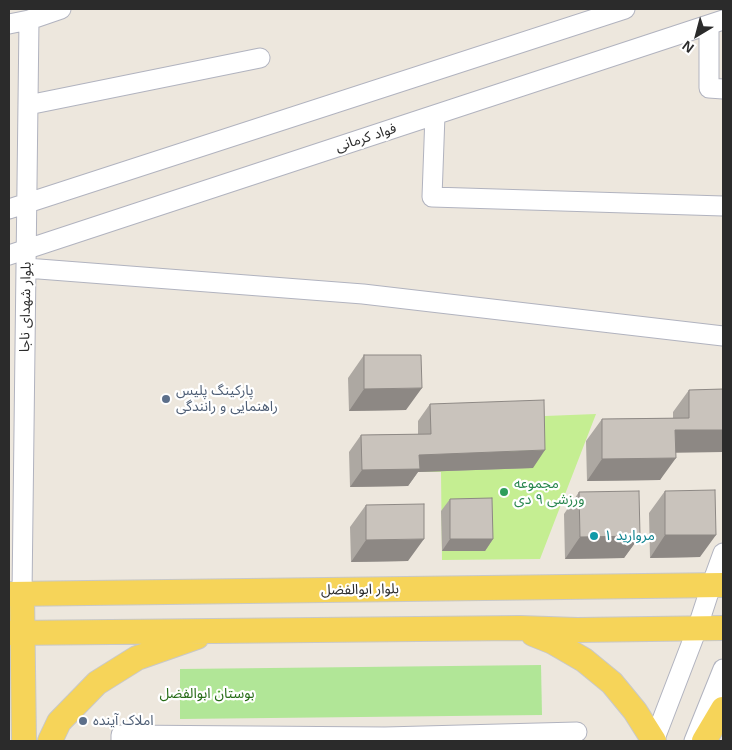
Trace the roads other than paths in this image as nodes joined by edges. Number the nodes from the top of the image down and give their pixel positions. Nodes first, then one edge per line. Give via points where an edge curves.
1 (61, 9) edge
2 (625, 9) edge
3 (29, 20) junction
4 (716, 22) edge
5 (9, 24) edge
6 (260, 58) dead end
7 (723, 89) edge
8 (28, 105) junction
9 (435, 115) junction
10 (27, 203) junction
11 (723, 206) edge
12 (9, 209) edge
13 (18, 252) edge
14 (26, 268) junction
15 (723, 336) edge
16 (723, 553) edge
17 (717, 586) edge
18 (16, 594) edge
19 (520, 628) junction
20 (723, 628) edge
21 (698, 629) junction
22 (215, 631) junction
23 (16, 633) edge
24 (723, 669) edge
25 (723, 709) edge
26 (577, 732) dead end
27 (384, 739) edge
28 (24, 741) edge
29 (50, 741) edge
30 (121, 741) edge
31 (654, 741) edge
32 (694, 741) edge
33 (704, 741) edge

1 - 3 street
2 - 10 street
3 - 5 street
3 - 8 street, بلوار شهدای ناجا
4 - 7 street via 709,88
4 - 9 street, فواد کرمانی
6 - 8 street
8 - 10 street, بلوار شهدای ناجا
9 - 11 street via 432,197
9 - 13 street, فواد کرمانی
10 - 12 street
10 - 13 street, بلوار شهدای ناجا
13 - 14 street, بلوار شهدای ناجا
14 - 15 street via 363,294
14 - 18 street, بلوار شهدای ناجا
16 - 17 street
17 - 18 main road, بلوار ابوالفضل
17 - 21 street
18 - 23 main road
19 - 21 main road
19 - 22 main road
19 - 31 main road via 584,660 635,711
20 - 21 main road
21 - 31 street
22 - 23 main road
22 - 29 main road via 137,658 97,684 59,722
23 - 28 main road
24 - 32 street
25 - 33 main road
26 - 27 street
27 - 30 street via 121,736

